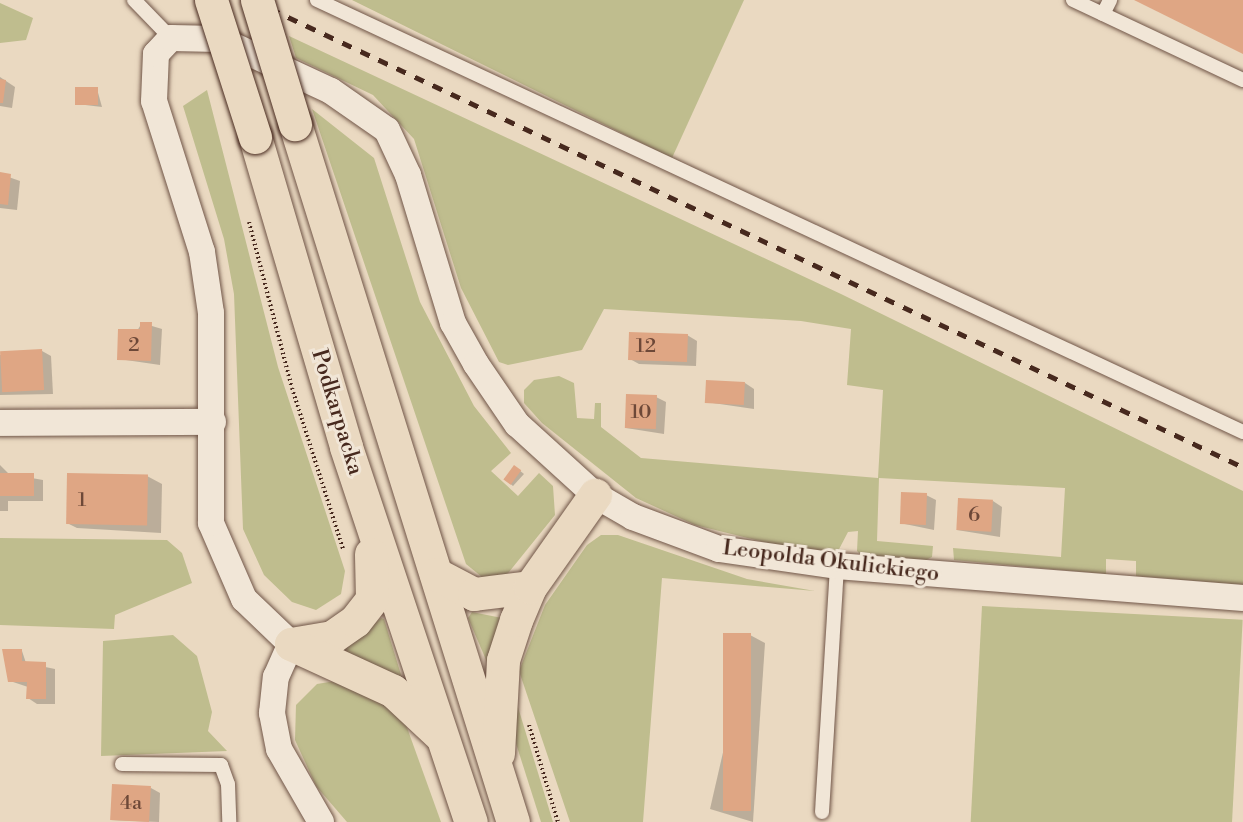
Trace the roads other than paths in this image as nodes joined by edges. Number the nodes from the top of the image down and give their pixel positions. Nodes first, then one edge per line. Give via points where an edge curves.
1 (134, 0) edge
2 (211, 0) edge
3 (257, 0) edge
4 (317, 0) edge
5 (1073, 0) edge
6 (1110, 0) edge
7 (1103, 14) junction
8 (171, 38) junction
9 (1243, 80) edge
10 (213, 422) junction
11 (0, 423) edge
12 (1243, 432) edge
13 (595, 495) junction
14 (370, 516) junction
15 (837, 566) junction
16 (436, 574) junction
17 (530, 587) junction
18 (1243, 598) edge
19 (291, 644) junction
20 (440, 735) junction
21 (122, 764) dead end
22 (496, 766) junction
23 (822, 812) dead end
24 (229, 822) edge
25 (321, 822) edge
26 (471, 822) edge
27 (513, 822) edge

1 - 8 lane
2 - 14 main road, Podkarpacka, bridge
3 - 16 main road, bridge
4 - 12 lane
5 - 7 lane
6 - 7 lane
7 - 9 lane
8 - 10 street via 156,54 154,101 202,252 211,313
8 - 13 street, Leopolda Okulickiego via 219,39 331,91 387,130 408,176 453,323 473,359 517,424
10 - 11 street
10 - 19 street via 211,523 221,555 244,599
13 - 15 street, Leopolda Okulickiego via 633,517 719,549
13 - 17 main road
14 - 19 main road via 372,599 332,637
14 - 20 main road, Podkarpacka
15 - 18 street, Leopolda Okulickiego
15 - 23 lane
16 - 17 main road via 474,594
16 - 22 main road
17 - 22 main road via 503,660 503,723
19 - 20 main road via 393,691
19 - 25 street via 276,677 272,713 279,749
20 - 26 main road, Podkarpacka
21 - 24 lane via 221,765 228,784
22 - 27 main road

